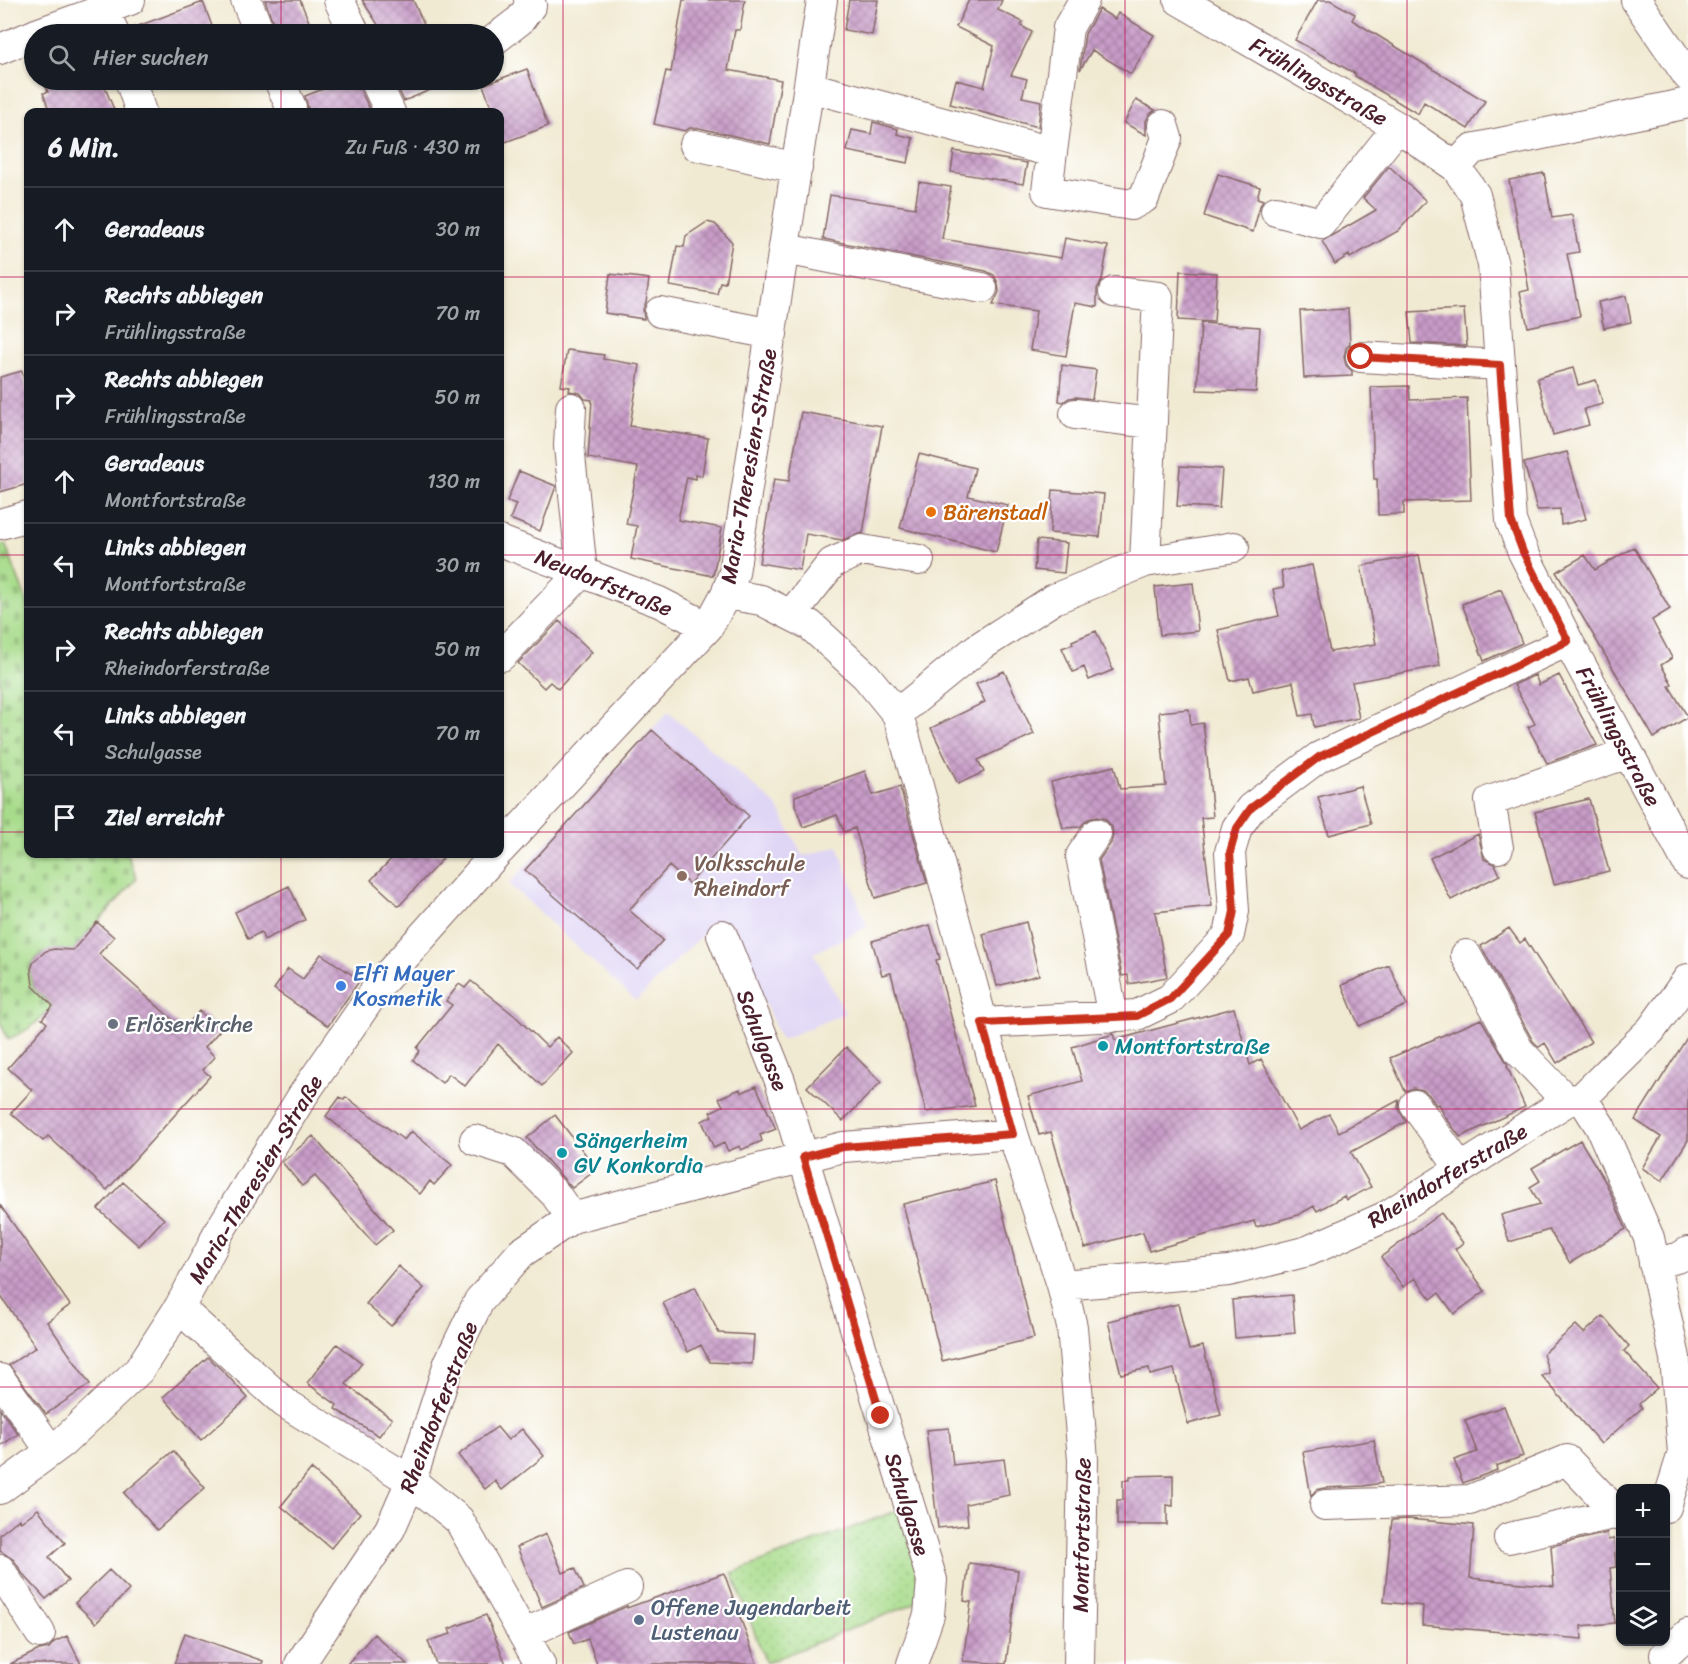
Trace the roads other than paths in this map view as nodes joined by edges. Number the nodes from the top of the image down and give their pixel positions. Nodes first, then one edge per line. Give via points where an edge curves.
1 (246, 0) edge
2 (339, 0) edge
3 (529, 0) edge
4 (822, 0) edge
5 (1084, 0) edge
6 (1179, 0) edge
7 (1636, 0) edge
8 (112, 11) edge
9 (70, 24) edge
10 (256, 24) edge
11 (350, 24) edge
12 (504, 32) edge
13 (24, 39) edge
14 (0, 49) edge
15 (1688, 76) edge
16 (809, 87) junction
17 (133, 90) edge
18 (283, 90) edge
19 (380, 90) edge
20 (1688, 102) edge
21 (291, 107) dead end
22 (140, 108) edge
23 (388, 108) edge
24 (1163, 125) dead end
25 (1398, 127) junction
26 (695, 145) dead end
27 (1052, 152) junction
28 (1456, 167) junction
29 (797, 168) junction
30 (1276, 211) dead end
31 (785, 249) junction
32 (982, 288) dead end
33 (1114, 292) dead end
34 (660, 312) dead end
35 (772, 334) junction
36 (1361, 357) dead end
37 (1500, 365) junction
38 (572, 408) dead end
39 (1075, 414) dead end
40 (1152, 423) junction
41 (24, 517) edge
42 (0, 524) edge
43 (504, 543) edge
44 (1234, 547) dead end
45 (919, 560) dead end
46 (1145, 562) junction
47 (582, 572) junction
48 (726, 594) junction
49 (791, 615) junction
50 (708, 627) junction
51 (1568, 641) junction
52 (504, 653) edge
53 (897, 714) junction
54 (1628, 753) junction
55 (1096, 834) dead end
56 (504, 846) edge
57 (1498, 848) dead end
58 (492, 858) edge
59 (1688, 864) edge
60 (722, 935) dead end
61 (1466, 955) dead end
62 (1688, 980) edge
63 (1113, 1017) junction
64 (982, 1023) junction
65 (1575, 1100) junction
66 (1415, 1105) dead end
67 (1013, 1134) junction
68 (475, 1140) dead end
69 (803, 1157) junction
70 (1461, 1169) junction
71 (572, 1218) junction
72 (1677, 1258) edge
73 (1062, 1286) junction
74 (179, 1308) junction
75 (0, 1379) edge
76 (51, 1451) junction
77 (411, 1481) junction
78 (0, 1489) edge
79 (1674, 1504) edge
80 (1325, 1505) dead end
81 (1616, 1511) edge
82 (1616, 1515) edge
83 (1509, 1538) dead end
84 (0, 1570) edge
85 (627, 1587) dead end
86 (40, 1633) dead end
87 (524, 1634) junction
88 (1688, 1634) edge
89 (1664, 1653) edge
90 (300, 1664) edge
91 (540, 1664) edge
92 (912, 1664) edge
93 (1079, 1664) edge

1 - 10 street
2 - 11 street
3 - 12 street via 531,5 520,20
4 - 16 street, Maria-Theresien-Straße
5 - 27 street via 1068,28
6 - 25 street, Frühlingsstraße
7 - 15 street
8 - 9 street
13 - 14 street
16 - 27 street
16 - 29 street, Maria-Theresien-Straße
17 - 22 street
18 - 21 street
19 - 23 street
20 - 28 street via 1472,149
24 - 27 street via 1167,138 1144,198 1131,205 1047,192
25 - 28 street, Frühlingsstraße
25 - 30 street via 1321,223
26 - 29 street
28 - 37 street, Frühlingsstraße via 1474,195 1493,265
29 - 31 street, Maria-Theresien-Straße
31 - 32 street
31 - 35 street, Maria-Theresien-Straße
33 - 40 street via 1158,297
34 - 35 street
35 - 48 street, Maria-Theresien-Straße via 738,552
36 - 37 street
37 - 51 street, Frühlingsstraße via 1511,520
38 - 47 street via 568,446
39 - 40 street
40 - 46 street
41 - 42 street
43 - 47 street, Neudorfstraße
44 - 46 street
45 - 49 street via 862,550 832,562
46 - 53 street via 1054,599 978,648
47 - 50 street, Neudorfstraße via 659,602
47 - 52 street
48 - 49 street, Montfortstraße via 761,600
48 - 50 street, Maria-Theresien-Straße
49 - 53 street, Montfortstraße via 810,625 866,676
50 - 56 street, Maria-Theresien-Straße
51 - 54 street, Frühlingsstraße
51 - 63 street, Frühlingsstraße via 1319,757 1251,808 1237,828 1230,852 1234,911 1229,935 1170,999 1137,1016
53 - 64 street, Montfortstraße
54 - 57 street via 1490,801
54 - 59 street, Frühlingsstraße
55 - 63 street via 1081,856
58 - 74 street, Maria-Theresien-Straße via 380,984 297,1105 217,1235
60 - 69 street, Schulgasse via 780,1081
61 - 65 street via 1519,1051
62 - 65 street, Rheindorferstraße via 1651,1030
63 - 64 street
64 - 67 street, Montfortstraße
65 - 70 street, Rheindorferstraße
65 - 72 street via 1600,1126 1649,1238
66 - 70 street
67 - 69 street, Rheindorferstraße via 843,1147
67 - 73 street, Montfortstraße
68 - 71 street via 513,1152 555,1194
69 - 71 street, Rheindorferstraße
69 - 92 street, Schulgasse via 932,1580 929,1615
70 - 73 street, Rheindorferstraße via 1387,1216 1308,1251 1228,1271
71 - 77 street, Rheindorferstraße via 521,1253 479,1300 449,1363
72 - 79 street via 1675,1358 1683,1453
73 - 93 street, Montfortstraße via 1072,1327 1083,1460
74 - 76 street, Maria-Theresien-Straße via 138,1370
74 - 77 street via 285,1403
75 - 76 street
76 - 78 street, Maria-Theresien-Straße
77 - 87 street via 459,1520
77 - 90 street, Rheindorferstraße via 390,1529
80 - 81 street via 1470,1500 1567,1460
82 - 83 street
84 - 86 street
85 - 87 street
87 - 91 street
88 - 89 street

